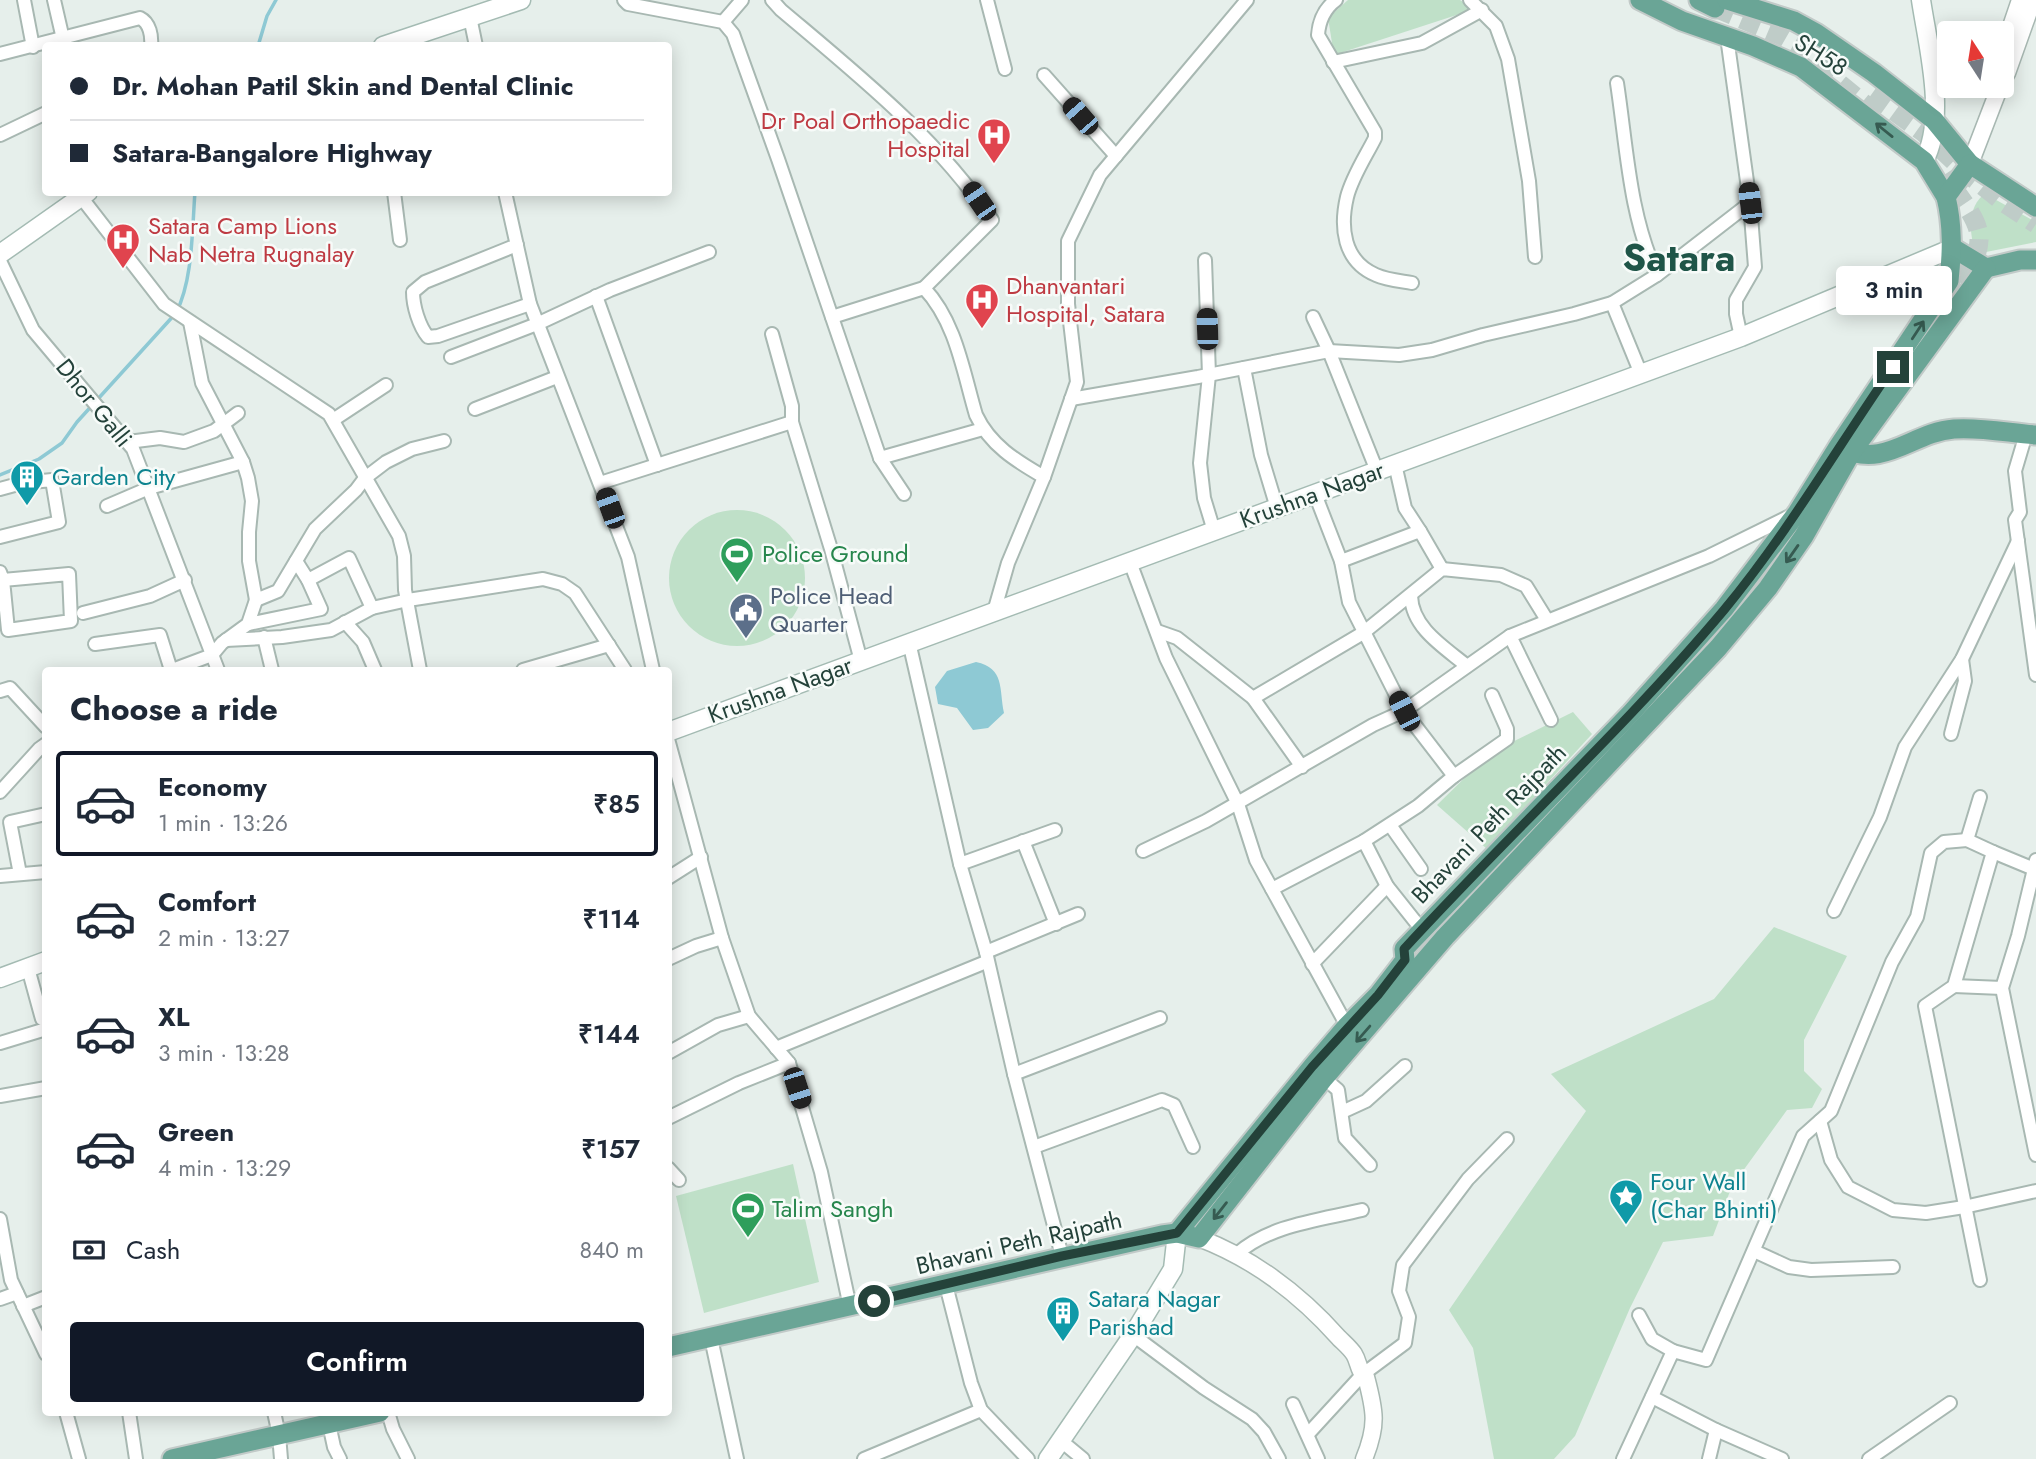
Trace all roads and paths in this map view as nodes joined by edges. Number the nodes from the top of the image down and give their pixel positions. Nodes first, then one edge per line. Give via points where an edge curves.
1 (24, 0) edge
2 (54, 0) edge
3 (521, 0) edge
4 (624, 0) edge
5 (742, 0) edge
6 (772, 0) edge
7 (987, 0) edge
8 (1247, 0) edge
9 (1336, 0) edge
10 (1470, 0) edge
11 (1921, 0) edge
12 (2020, 0) edge
13 (2034, 0) edge
14 (1642, 2) edge
15 (1713, 7) edge
16 (1482, 10) junction
17 (470, 17) junction
18 (2013, 21) edge
19 (723, 22) junction
20 (1727, 37) junction
21 (63, 39) junction
22 (52, 42) edge
23 (152, 42) edge
24 (395, 42) edge
25 (475, 42) edge
26 (42, 45) edge
27 (33, 47) junction
28 (0, 54) edge
29 (2014, 54) edge
30 (1333, 62) junction
31 (1005, 69) dead end
32 (1044, 75) dead end
33 (1617, 83) dead end
34 (1995, 98) edge
35 (42, 115) edge
36 (1934, 120) junction
37 (0, 135) edge
38 (1116, 156) junction
39 (1924, 161) junction
40 (1970, 164) junction
41 (84, 196) edge
42 (86, 196) edge
43 (394, 196) edge
44 (506, 196) edge
45 (1946, 197) junction
46 (1750, 203) junction
47 (2033, 203) edge
48 (400, 240) dead end
49 (517, 245) junction
50 (1953, 248) junction
51 (709, 252) dead end
52 (0, 254) edge
53 (1535, 257) dead end
54 (1205, 260) dead end
55 (2036, 260) edge
56 (0, 261) edge
57 (1986, 268) junction
58 (1657, 275) junction
59 (1412, 283) dead end
60 (925, 288) junction
61 (596, 296) junction
62 (1612, 303) junction
63 (530, 304) junction
64 (832, 317) junction
65 (1313, 317) dead end
66 (190, 322) junction
67 (537, 324) junction
68 (772, 334) dead end
69 (1741, 337) junction
70 (1329, 351) junction
71 (451, 357) dead end
72 (1244, 368) junction
73 (1641, 374) junction
74 (1209, 375) junction
75 (558, 377) junction
76 (386, 385) dead end
77 (1071, 400) junction
78 (475, 409) dead end
79 (238, 413) dead end
80 (333, 420) junction
81 (792, 422) junction
82 (223, 424) junction
83 (983, 429) junction
84 (2031, 435) edge
85 (444, 441) dead end
86 (128, 442) junction
87 (1844, 450) junction
88 (880, 458) junction
89 (243, 462) junction
90 (1395, 464) junction
91 (657, 466) junction
92 (1377, 471) junction
93 (1044, 477) junction
94 (365, 478) junction
95 (600, 484) junction
96 (149, 488) junction
97 (0, 489) edge
98 (904, 494) dead end
99 (1315, 494) junction
100 (107, 506) dead end
101 (1277, 508) junction
102 (1807, 514) junction
103 (1213, 531) junction
104 (1420, 531) junction
105 (0, 537) edge
106 (2018, 541) junction
107 (296, 561) junction
108 (1341, 561) junction
109 (1130, 562) junction
110 (1442, 569) junction
111 (2, 576) edge
112 (185, 580) junction
113 (308, 580) junction
114 (1411, 596) junction
115 (256, 600) junction
116 (408, 600) junction
117 (372, 608) junction
118 (83, 612) dead end
119 (994, 612) junction
120 (1547, 621) junction
121 (345, 622) junction
122 (248, 624) junction
123 (1157, 631) junction
124 (1363, 633) junction
125 (1510, 636) junction
126 (264, 637) junction
127 (226, 640) junction
128 (909, 642) junction
129 (95, 644) dead end
130 (609, 645) junction
131 (212, 655) junction
132 (1962, 659) junction
133 (861, 661) junction
134 (1467, 666) junction
135 (171, 667) edge
136 (180, 667) edge
137 (217, 667) edge
138 (271, 667) edge
139 (374, 667) edge
140 (419, 667) edge
141 (533, 667) edge
142 (623, 667) edge
143 (652, 667) edge
144 (2036, 675) edge
145 (1670, 683) tunnel mouth
146 (0, 691) edge
147 (1492, 695) dead end
148 (1253, 698) junction
149 (1404, 711) junction
150 (1551, 720) dead end
151 (42, 723) edge
152 (672, 731) edge
153 (1951, 734) dead end
154 (42, 747) edge
155 (672, 753) edge
156 (1302, 767) junction
157 (1454, 776) junction
158 (0, 792) edge
159 (1980, 797) dead end
160 (1238, 804) junction
161 (42, 815) edge
162 (1390, 825) junction
163 (1055, 830) dead end
164 (1966, 840) junction
165 (1023, 841) junction
166 (1364, 841) junction
167 (1143, 852) dead end
168 (1993, 852) junction
169 (701, 857) junction
170 (960, 864) junction
171 (2035, 866) edge
172 (1421, 869) dead end
173 (42, 872) edge
174 (20, 874) junction
175 (672, 875) edge
176 (0, 876) edge
177 (1387, 886) junction
178 (1272, 889) junction
179 (1834, 911) dead end
180 (1078, 914) dead end
181 (1056, 924) junction
182 (1422, 930) junction
183 (722, 938) junction
184 (672, 957) edge
185 (986, 957) junction
186 (1405, 960) junction
187 (42, 963) edge
188 (1312, 964) junction
189 (28, 968) junction
190 (0, 978) edge
191 (1954, 986) junction
192 (2002, 988) junction
193 (749, 1016) junction
194 (1160, 1018) dead end
195 (42, 1019) edge
196 (1347, 1026) junction
197 (42, 1030) edge
198 (0, 1043) edge
199 (776, 1048) junction
200 (672, 1050) edge
201 (789, 1063) junction
202 (1405, 1066) dead end
203 (1014, 1074) junction
204 (1324, 1078) junction
205 (42, 1089) edge
206 (0, 1096) edge
207 (1342, 1112) junction
208 (2031, 1114) edge
209 (672, 1116) edge
210 (1820, 1121) junction
211 (1507, 1139) dead end
212 (1034, 1147) junction
213 (1193, 1147) dead end
214 (2036, 1155) edge
215 (1370, 1165) dead end
216 (672, 1172) edge
217 (679, 1180) dead end
218 (2036, 1191) edge
219 (1964, 1207) junction
220 (1362, 1210) dead end
221 (0, 1219) edge
222 (1177, 1233) junction
223 (1199, 1238) junction
224 (1754, 1251) junction
225 (1237, 1254) junction
226 (1062, 1256) junction
227 (1893, 1267) dead end
228 (1173, 1269) junction
229 (1980, 1280) dead end
230 (946, 1285) junction
231 (17, 1293) junction
232 (0, 1299) edge
233 (42, 1299) edge
234 (23, 1306) junction
235 (850, 1307) junction
236 (1639, 1315) dead end
237 (1133, 1335) junction
238 (41, 1336) edge
239 (711, 1338) junction
240 (672, 1347) edge
241 (1673, 1351) junction
242 (1362, 1375) junction
243 (1652, 1397) junction
244 (1950, 1403) dead end
245 (1293, 1404) dead end
246 (981, 1410) junction
247 (67, 1416) edge
248 (130, 1416) edge
249 (275, 1416) edge
250 (363, 1416) edge
251 (389, 1416) edge
252 (329, 1424) junction
253 (1716, 1430) junction
254 (1308, 1434) junction
255 (279, 1435) junction
256 (1060, 1440) junction
257 (79, 1459) edge
258 (136, 1459) edge
259 (172, 1459) edge
260 (281, 1459) edge
261 (340, 1459) edge
262 (408, 1459) edge
263 (737, 1459) edge
264 (864, 1459) edge
265 (1028, 1459) edge
266 (1048, 1459) edge
267 (1083, 1459) edge
268 (1279, 1459) edge
269 (1318, 1459) edge
270 (1364, 1459) edge
271 (1623, 1459) edge
272 (1709, 1459) edge
273 (1782, 1459) edge
274 (1869, 1459) edge

1 - 27 street
2 - 21 street
3 - 17 main road
4 - 19 street
5 - 19 street
6 - 60 street via 881,94 967,182 992,220
7 - 31 street
8 - 38 street
9 - 30 street via 1319,23 1318,35
10 - 16 street
11 - 36 main road via 1935,94
12 - 18 street
13 - 29 street
14 - 15 main road, SH58
14 - 20 main road, SH58 / SH58
15 - 36 main road, SH58 / SH58 via 1774,14 1816,33
16 - 30 street via 1422,43
16 - 53 street via 1496,26 1508,59 1529,181
17 - 24 main road
17 - 25 street
19 - 64 street via 733,34
39 -> 20 main road, SH58 / SH58 via 1801,67
20 - 46 street
21 - 22 street
21 - 23 street via 140,19 147,23
26 - 27 street
27 - 28 street
30 - 59 street via 1375,132 1348,195 1347,249 1358,264 1376,275
32 - 38 street
33 - 58 street via 1633,208
34 - 40 street
35 - 37 street
36 - 39 main road
36 - 40 main road, SH58 / SH58
38 - 77 street via 1100,176 1068,241 1068,304 1077,382
39 - 45 main road, SH58 / SH58
40 - 45 main road
40 - 47 main road, SH58
41 - 52 main road
42 - 66 street via 163,304
43 - 48 street
44 - 49 street
45 - 50 main road
46 - 58 street
46 - 69 street via 1755,267 1736,300
49 - 63 street
49 - 63 street via 425,282 413,292 413,302 428,337
50 - 57 main road
50 - 69 main road, Krushna Nagar
87 -> 50 main road via 1949,281
51 - 61 street
54 - 74 street
55 - 57 main road
56 - 86 street, Dhor Galli via 33,330
57 - 87 main road
58 - 62 street
60 - 64 street
60 - 83 street via 947,319
61 - 67 street
61 - 91 street
62 - 70 street via 1432,351 1399,355
62 - 73 street
63 - 67 street
64 - 88 street
65 - 70 street
66 - 80 street
66 - 82 street via 202,383
67 - 71 street
67 - 75 street
68 - 81 street via 792,406
69 - 73 main road, Krushna Nagar
70 - 72 street
70 - 92 street
72 - 74 street
72 - 101 street
73 - 90 main road, Krushna Nagar
74 - 77 street
74 - 103 street via 1200,463
75 - 78 street
75 - 95 street
76 - 80 street
77 - 93 street
79 - 82 street
80 - 94 street
81 - 91 street
81 - 133 street
82 - 86 street via 184,442 160,438
82 - 89 street
83 - 88 street
83 - 93 street via 1016,461
84 - 87 main road via 1952,429 1891,452 1870,456
84 - 106 street via 2015,471
85 - 94 street via 412,449
86 - 96 street, Dhor Galli
87 - 102 main road
88 - 98 street
89 - 96 street
89 - 115 street via 252,501 249,561
90 - 92 main road, Krushna Nagar
90 - 104 street via 1405,508
91 - 95 street
92 - 99 main road, Krushna Nagar
93 - 119 street
94 - 107 street via 315,529
94 - 116 street via 399,536
95 - 143 street via 628,557
96 - 100 street
96 - 112 street, Dhor Galli
97 - 105 street via 52,480 59,522
99 - 101 main road, Krushna Nagar
99 - 108 street
101 - 103 main road, Krushna Nagar
102 - 120 street
102 - 182 main road, Bhavani Peth Rajpath via 1631,713
102 -> 204 main road via 1768,588 1718,648 1445,937
103 - 109 main road, Krushna Nagar
104 - 108 street
104 - 110 street
106 - 132 street
106 - 144 street
107 - 113 street
107 - 115 street via 278,591
108 - 124 street via 1349,602
109 - 119 main road, Krushna Nagar
109 - 123 street
110 - 114 street
110 - 120 street via 1501,575 1527,586
111 - 111 street via 69,574 71,621 8,630
112 - 118 street via 150,596
112 - 131 street, Dhor Galli
113 - 117 street via 349,558
113 - 122 street via 321,609
114 - 124 street
114 - 134 street via 1420,625
115 - 122 street
116 - 117 street
116 - 130 street via 543,579 575,593
116 - 140 street
117 - 121 street
119 - 128 main road, Krushna Nagar
120 - 125 street
121 - 126 street via 331,630
121 - 139 street via 363,642
122 - 127 street
123 - 148 street via 1177,638
123 - 160 street
124 - 148 street
124 - 149 street
125 - 134 street
125 - 150 street
126 - 127 street
126 - 138 street
127 - 131 street
128 - 133 main road, Krushna Nagar
128 - 170 street
129 - 135 street via 160,635
130 - 141 street
130 - 142 street
131 - 136 street
131 - 137 street, Dhor Galli
132 - 153 street via 1965,681
132 - 179 street via 1905,747 1880,817
133 - 152 main road, Krushna Nagar
134 - 149 street
145 - 186 main road via 1430,940
146 - 151 street via 10,688
147 - 157 street via 1507,739
148 - 156 street
149 - 156 street
149 - 157 street
154 - 158 street
155 - 169 street
156 - 160 street
157 - 162 street
159 - 164 street
160 - 167 street
160 - 178 street via 1256,860
161 - 174 street via 9,822
162 - 166 street
162 - 172 street
163 - 165 street
164 - 168 street
164 - 210 street via 1944,842 1931,853 1917,917 1892,962 1831,1111
165 - 170 street
165 - 181 street
166 - 177 street
166 - 178 street
168 - 171 street
168 - 191 street
169 - 175 street
169 - 183 street
170 - 185 street
171 - 192 street
173 - 174 street
174 - 176 street
177 - 182 street
177 - 188 street
178 - 188 street
180 - 181 street
181 - 185 street
182 - 186 main road, Bhavani Peth Rajpath via 1404,949
183 - 184 street
183 - 193 street
185 - 199 street
185 - 203 street
186 - 196 main road, Bhavani Peth Rajpath
187 - 189 main road
188 - 196 street
189 - 190 main road
189 - 195 street
191 - 192 street
191 - 219 street via 1925,1006
192 - 208 street
193 - 199 street
193 - 200 street via 718,1025
194 - 203 street
196 - 222 main road, Bhavani Peth Rajpath
197 - 198 street
199 - 201 street
201 - 209 street
201 - 235 street via 821,1172
202 - 207 street via 1366,1101
203 - 212 street
204 - 207 street via 1338,1090
204 -> 223 main road
205 - 206 street
207 - 215 street via 1345,1138
208 - 214 street
210 - 219 street via 1831,1160 1847,1187 1893,1210 1926,1213
210 - 224 street via 1803,1136
211 - 242 street via 1468,1179 1403,1265 1399,1291 1409,1317 1405,1343
212 - 213 street via 1163,1100 1174,1105
212 - 226 street
216 - 217 street
218 - 219 street
219 - 229 street
220 - 225 street via 1290,1227 1249,1243
221 - 231 street
222 - 223 main road, Bhavani Peth Rajpath
222 - 226 main road, Bhavani Peth Rajpath
222 - 228 main road
223 - 225 street
223 - 228 main road
224 - 227 street via 1789,1267 1811,1270
224 - 241 street via 1706,1360
225 - 242 street via 1282,1283 1318,1315 1354,1354
226 - 230 main road, Bhavani Peth Rajpath
228 - 237 main road
230 - 235 main road, Bhavani Peth Rajpath
230 - 246 street
231 - 232 street
231 - 234 street
233 - 234 street
234 - 238 street
235 - 239 main road, Bhavani Peth Rajpath
236 - 241 street via 1651,1339
237 - 256 main road
237 - 268 street via 1252,1419
239 - 240 main road, Bhavani Peth Rajpath
239 - 263 street
241 - 243 street
242 - 254 street
242 - 270 street via 1375,1409
243 - 253 street
243 - 271 street
244 - 274 street
245 - 254 street
246 - 264 street
246 - 265 street
247 - 257 street
248 - 258 street
249 - 255 street
250 - 252 main road
251 - 262 street
252 - 255 main road
252 - 261 street
253 - 272 street
253 - 273 street
254 - 269 street
255 - 259 main road
255 - 260 street
256 - 266 main road
256 - 267 street

